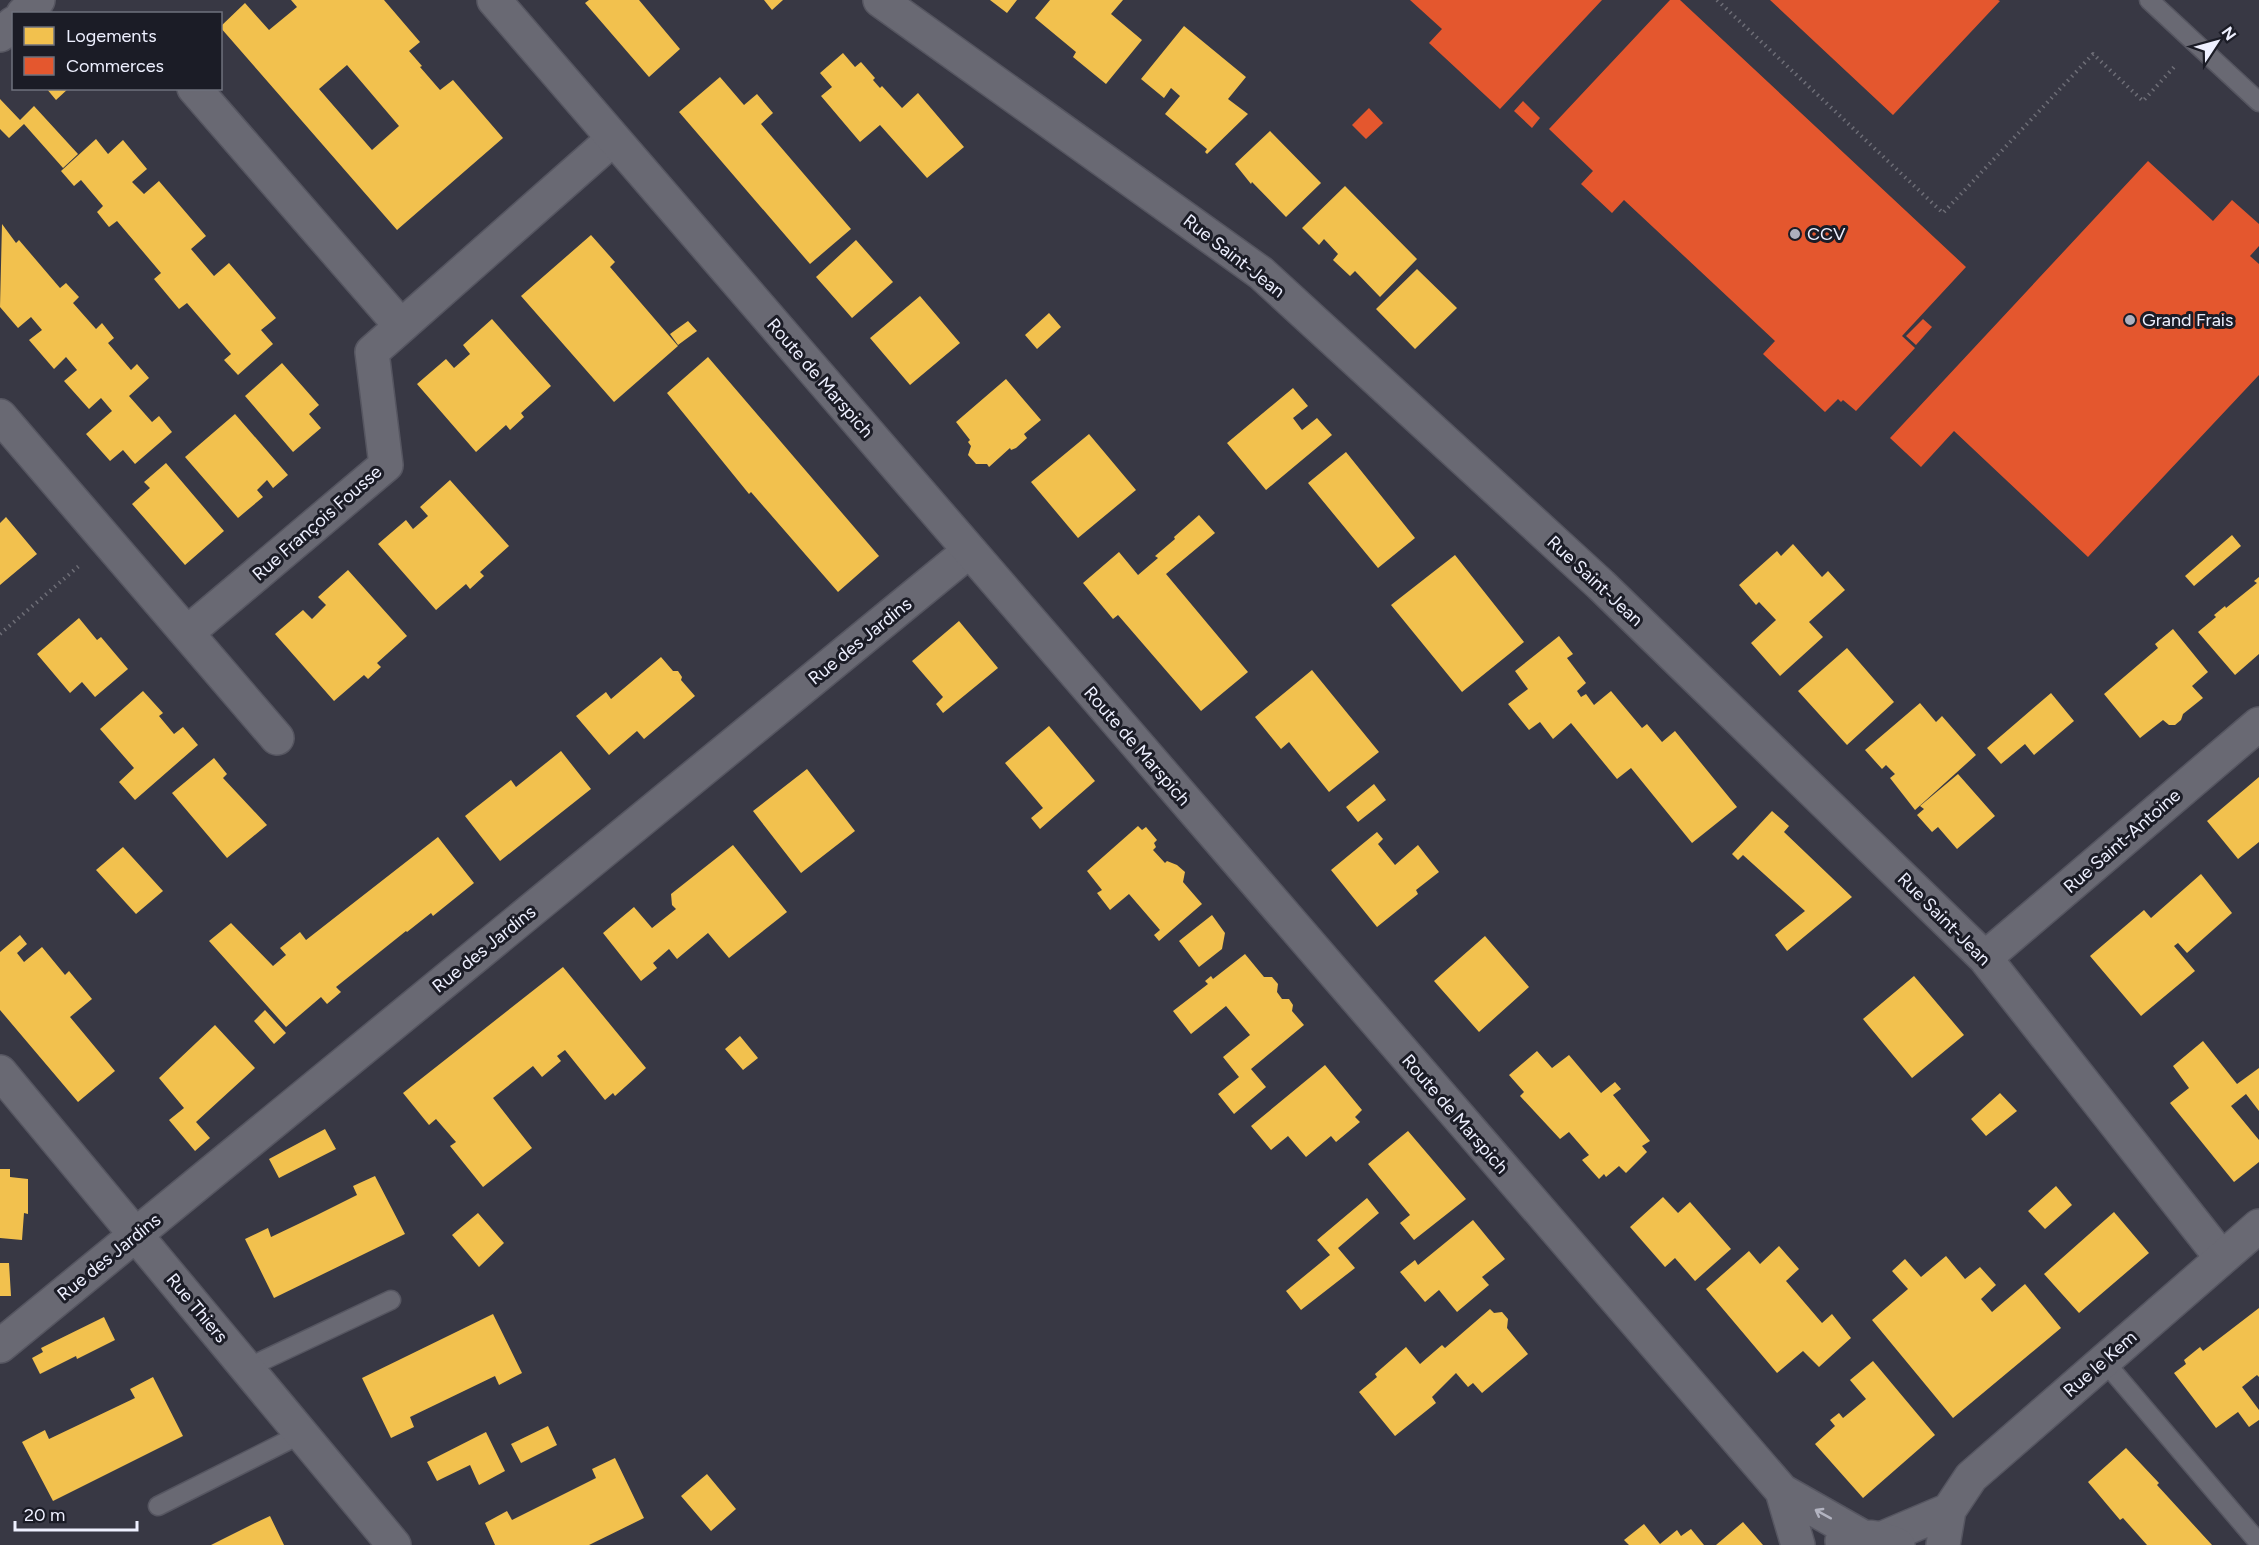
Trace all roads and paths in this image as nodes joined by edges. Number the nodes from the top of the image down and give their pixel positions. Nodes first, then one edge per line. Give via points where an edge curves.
1 (38, 0) edge
2 (494, 0) edge
3 (880, 0) edge
4 (1717, 0) edge
5 (2161, 4) edge
6 (25, 12) edge
7 (12, 25) edge
8 (0, 35) edge
9 (2195, 43) junction
10 (196, 90) edge
11 (2259, 102) edge
12 (613, 139) junction
13 (401, 326) junction
14 (0, 416) edge
15 (108, 541) junction
16 (969, 552) junction
17 (188, 633) junction
18 (0, 634) edge
19 (2259, 724) edge
20 (277, 738) dead end
21 (1985, 958) junction
22 (0, 1072) edge
23 (2259, 1226) edge
24 (136, 1235) junction
25 (2221, 1257) junction
26 (391, 1300) dead end
27 (0, 1347) edge
28 (2103, 1361) junction
29 (246, 1368) junction
30 (301, 1434) junction
31 (1782, 1491) junction
32 (158, 1506) dead end
33 (1949, 1510) junction
34 (1869, 1541) edge
35 (2259, 1543) edge
36 (394, 1545) edge
37 (1798, 1545) edge
38 (1943, 1545) edge

1 - 6 street
2 - 12 street, Route de Marspich
3 - 21 street, Rue Saint-Jean via 1261,273 1601,585
4 - 9 path via 1943,213 2093,54 2143,101
5 - 9 lane
7 - 8 street
9 - 11 lane
10 - 13 street
12 - 13 street, Rue François Fousse
12 - 16 street, Route de Marspich
13 - 17 street, Rue François Fousse via 372,352 386,465
14 - 15 street
15 - 17 street
15 - 18 path
16 - 24 street, Rue des Jardins
16 - 31 street, Route de Marspich
17 - 20 street
19 - 21 street, Rue Saint-Antoine
21 - 25 street, Rue Saint-Jean
22 - 24 street, Rue Thiers
23 - 25 street, Rue le Kem
24 - 27 street, Rue des Jardins
24 - 29 street, Rue Thiers
25 - 28 street, Rue le Kem
26 - 29 lane
28 - 33 street, Rue le Kem via 1971,1477
28 - 35 lane
29 - 30 street, Rue Thiers
30 - 32 lane
30 - 36 street, Rue Thiers
34 -> 31 street, Route de Marspich
31 - 37 street, Route de Marspich
33 - 34 street
33 - 38 street, Rue le Kem

